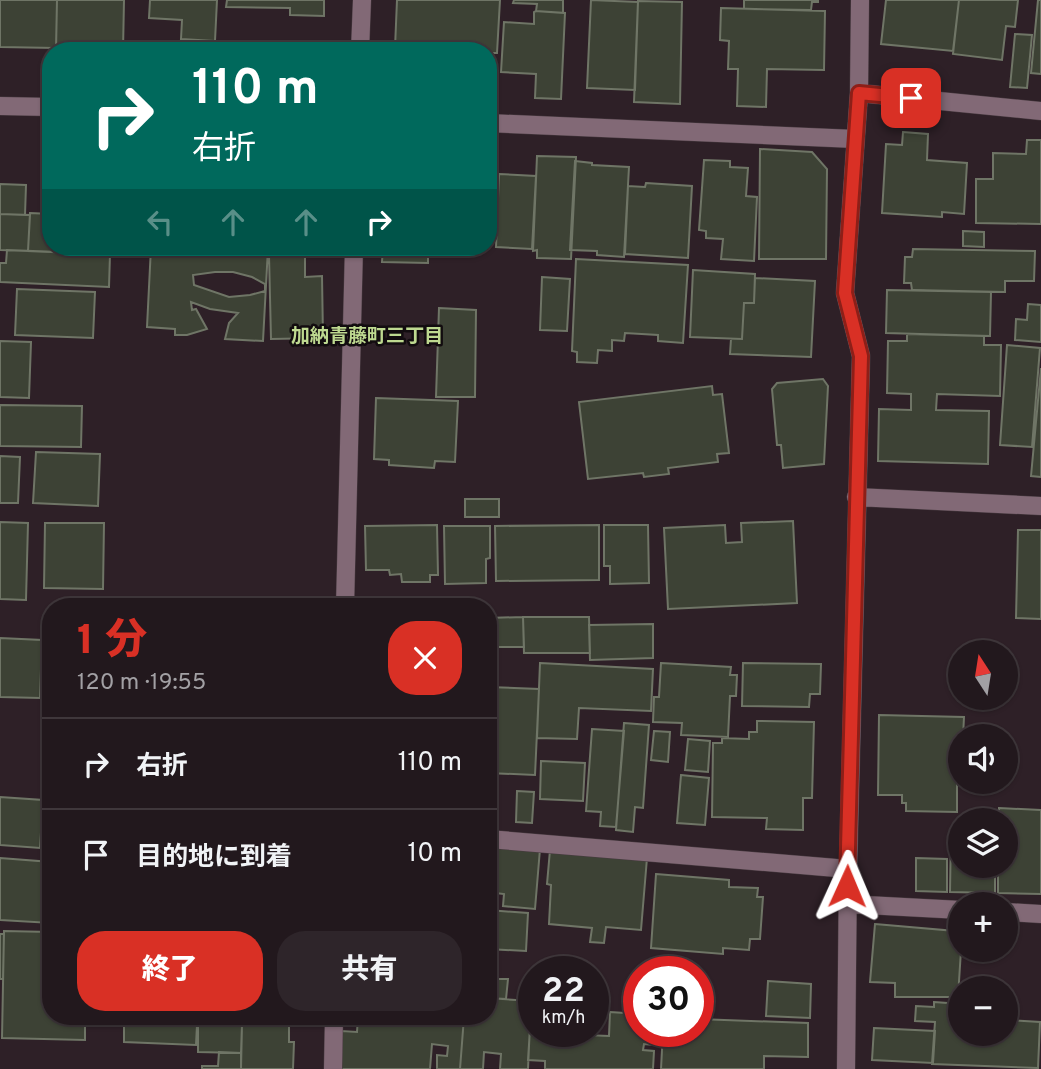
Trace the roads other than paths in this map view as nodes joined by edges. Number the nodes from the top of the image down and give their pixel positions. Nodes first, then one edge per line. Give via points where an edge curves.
1 (362, 0) edge
2 (860, 0) edge
3 (360, 42) edge
4 (859, 93) junction
5 (0, 106) edge
6 (42, 107) edge
7 (1041, 111) edge
8 (497, 123) edge
9 (855, 139) junction
10 (354, 256) edge
11 (856, 497) junction
12 (1041, 506) edge
13 (345, 598) edge
14 (497, 840) edge
15 (848, 869) junction
16 (847, 904) junction
17 (948, 909) edge
18 (1018, 913) edge
19 (1041, 914) edge
20 (334, 1025) edge
21 (332, 1069) edge
22 (846, 1069) edge

1 - 3 street
2 - 4 street
4 - 7 street
4 - 9 street
5 - 6 street
8 - 9 street
9 - 11 street via 845,293 861,356
10 - 13 street
11 - 12 street
11 - 15 street
14 - 15 street
15 - 16 street
16 - 17 street
16 - 22 street
18 - 19 street
20 - 21 street

